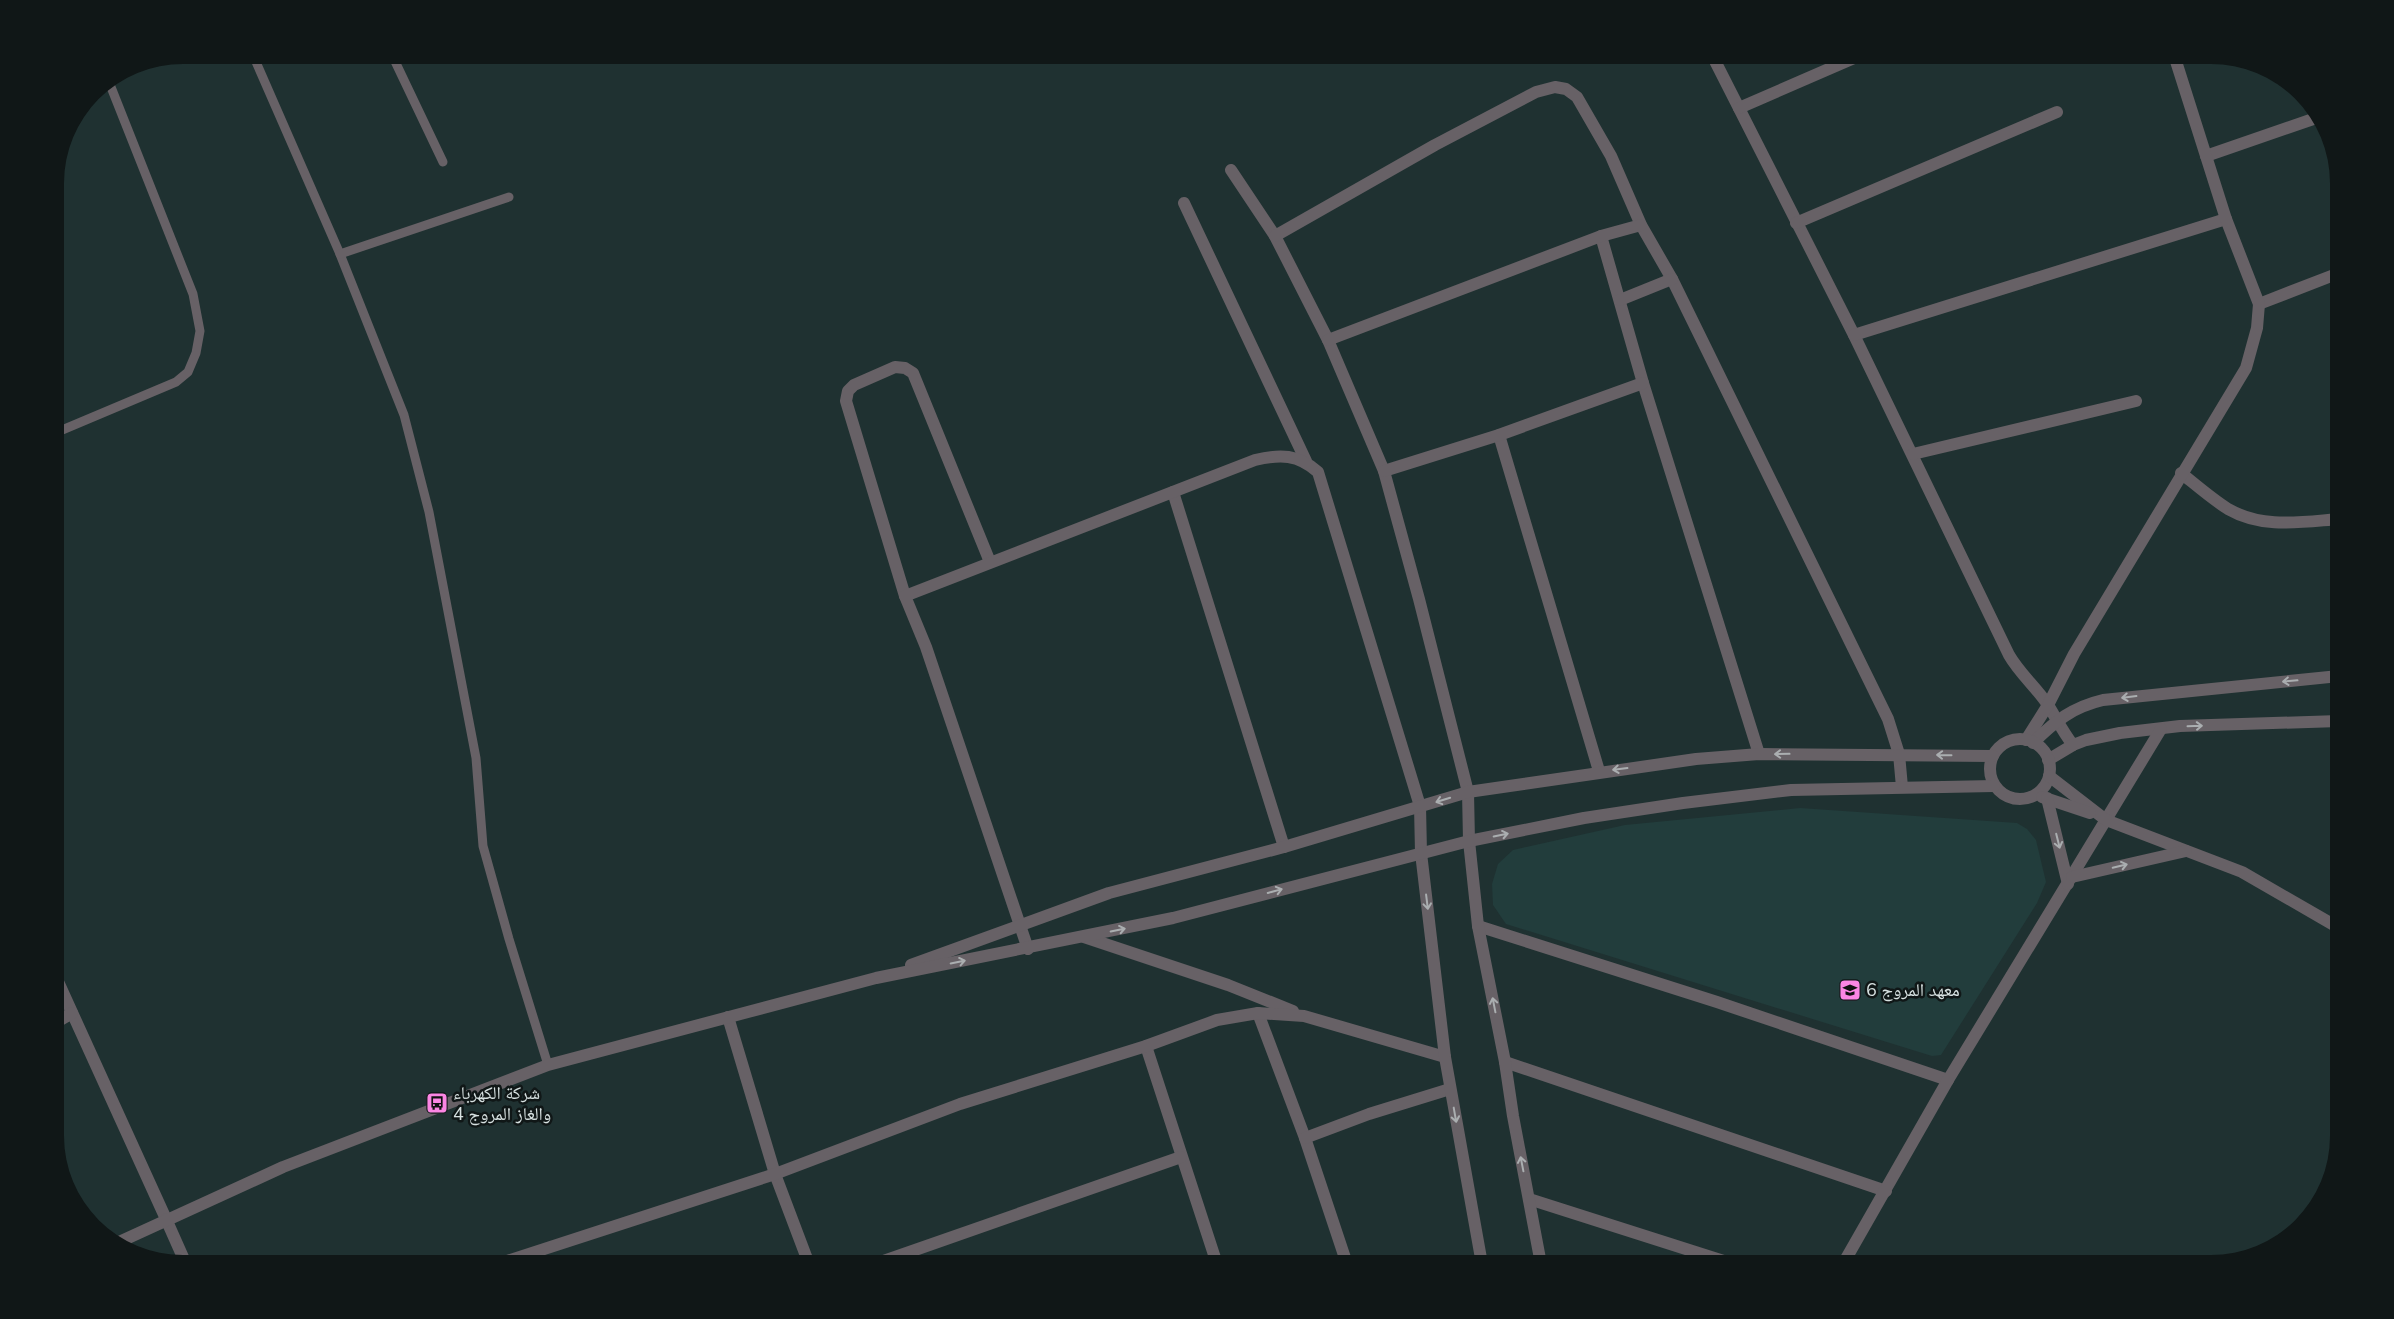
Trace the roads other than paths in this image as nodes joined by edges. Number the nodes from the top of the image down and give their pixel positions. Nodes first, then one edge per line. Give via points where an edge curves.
1 (256, 64) edge
2 (396, 64) edge
3 (1717, 64) edge
4 (1840, 64) edge
5 (2177, 64) edge
6 (111, 88) edge
7 (1739, 108) junction
8 (2057, 112) dead end
9 (2312, 120) edge
10 (2206, 156) junction
11 (443, 162) dead end
12 (1231, 170) dead end
13 (509, 197) dead end
14 (1184, 203) dead end
15 (2226, 219) junction
16 (1796, 223) junction
17 (1641, 225) junction
18 (1275, 236) junction
19 (1601, 236) junction
20 (340, 254) junction
21 (2330, 276) edge
22 (1672, 279) junction
23 (1620, 300) junction
24 (2259, 304) junction
25 (1854, 335) junction
26 (1328, 340) junction
27 (1643, 383) junction
28 (2136, 401) dead end
29 (64, 429) edge
30 (1499, 436) junction
31 (1913, 454) junction
32 (1306, 461) junction
33 (1384, 471) junction
34 (2181, 473) junction
35 (1173, 492) junction
36 (2330, 520) edge
37 (990, 562) junction
38 (905, 596) junction
39 (2330, 677) edge
40 (2048, 705) junction
41 (2330, 720) edge
42 (2055, 721) junction
43 (2161, 729) junction
44 (2030, 741) junction
45 (2073, 745) junction
46 (1759, 754) junction
47 (1899, 754) junction
48 (1993, 756) junction
49 (2048, 760) junction
50 (1599, 772) junction
51 (2049, 776) junction
52 (1994, 786) junction
53 (1902, 787) junction
54 (1468, 792) junction
55 (2041, 796) junction
56 (1420, 806) junction
57 (2103, 818) junction
58 (1469, 841) junction
59 (1284, 847) junction
60 (2186, 851) junction
61 (1421, 853) junction
62 (2070, 881) junction
63 (2330, 923) edge
64 (1020, 925) junction
65 (1478, 926) junction
66 (1084, 938) junction
67 (1028, 949) junction
68 (876, 978) junction
69 (64, 996) edge
70 (72, 1014) junction
71 (1258, 1014) junction
72 (1304, 1016) junction
73 (64, 1018) edge
74 (728, 1018) junction
75 (1146, 1046) junction
76 (1445, 1057) junction
77 (1505, 1062) junction
78 (548, 1065) junction
79 (1948, 1080) junction
80 (1450, 1089) junction
81 (1304, 1138) junction
82 (1181, 1157) junction
83 (774, 1174) junction
84 (1886, 1191) junction
85 (1529, 1199) junction
86 (166, 1219) junction
87 (124, 1239) edge
88 (182, 1255) edge
89 (526, 1255) edge
90 (806, 1255) edge
91 (901, 1255) edge
92 (1214, 1255) edge
93 (1345, 1255) edge
94 (1480, 1255) edge
95 (1539, 1255) edge
96 (1705, 1255) edge
97 (1849, 1255) edge

1 - 20 lane
2 - 11 lane
3 - 7 street
4 - 7 street
5 - 10 street
6 - 29 lane via 193,294 200,331 188,372 176,382
7 - 16 street
8 - 16 street
9 - 10 street
10 - 15 street
12 - 18 street
13 - 20 lane
14 - 32 street
15 - 24 street
15 - 25 street
16 - 25 street
17 - 18 street via 1611,156 1577,97 1566,89 1555,87 1536,92 1435,145
17 - 19 street
17 - 22 street
18 - 26 street
19 - 23 street
19 - 26 street
20 - 78 lane via 404,415 429,512 472,739 483,846
21 - 24 street
22 - 23 street
22 - 47 street via 1888,719
23 - 27 street
24 - 34 street via 2253,348 2246,368
25 - 31 street
26 - 33 street
27 - 30 street
27 - 46 street
28 - 31 street
30 - 33 street
30 - 50 street
31 - 40 street via 2017,669
32 - 35 street via 1272,456
32 - 56 street via 1318,472
33 - 54 street
34 - 36 street via 2227,508 2245,517 2285,524
34 - 40 street via 2074,654
35 - 37 street
35 - 59 street
37 - 38 street
37 - 38 street via 913,373 895,367 854,386 848,391 846,401
38 - 64 street via 926,647
39 -> 42 street via 2103,700 2072,710
40 - 42 street
40 - 44 street
43 -> 41 street
42 - 44 street
42 - 45 street
43 - 45 street via 2101,736
43 - 57 street
44 - 48 street via 2003,744
44 - 49 street via 2040,747
45 - 49 street
47 -> 46 street
46 -> 50 street
48 -> 47 street
47 - 53 street
48 - 52 street via 1990,771
49 - 51 street
50 - 54 street
51 - 55 street
51 - 57 street
52 - 53 street
52 - 55 street via 2014,799
58 -> 53 street via 1682,803 1791,790
54 -> 56 street
54 - 58 street
55 - 57 street
55 -> 62 street
56 - 59 street
56 - 61 street
57 - 60 street
57 - 62 street
58 - 61 street
58 - 65 street
59 - 64 street via 1109,893
62 -> 60 street
60 - 63 street via 2242,872
66 -> 61 street
61 -> 76 street
62 - 79 street
64 - 67 street
64 - 68 street
77 -> 65 street
65 - 79 street
66 - 67 street
66 - 72 street via 1228,984
68 -> 67 street
68 - 74 street
69 - 70 street
70 - 73 street
70 - 86 street
71 - 72 street
71 - 75 street via 1218,1020
71 - 81 street
72 - 76 street
74 - 78 street
74 - 83 street
75 - 82 street
75 - 83 street via 960,1104
76 - 80 street
77 - 84 street
85 -> 77 street
78 - 86 street via 354,1139
79 - 84 street
80 - 81 street
80 -> 94 street
81 - 93 street
82 - 91 street
82 - 92 street
83 - 89 street
83 - 90 street
84 - 97 street
85 - 95 street
85 - 96 street
86 - 87 street
86 - 88 street

